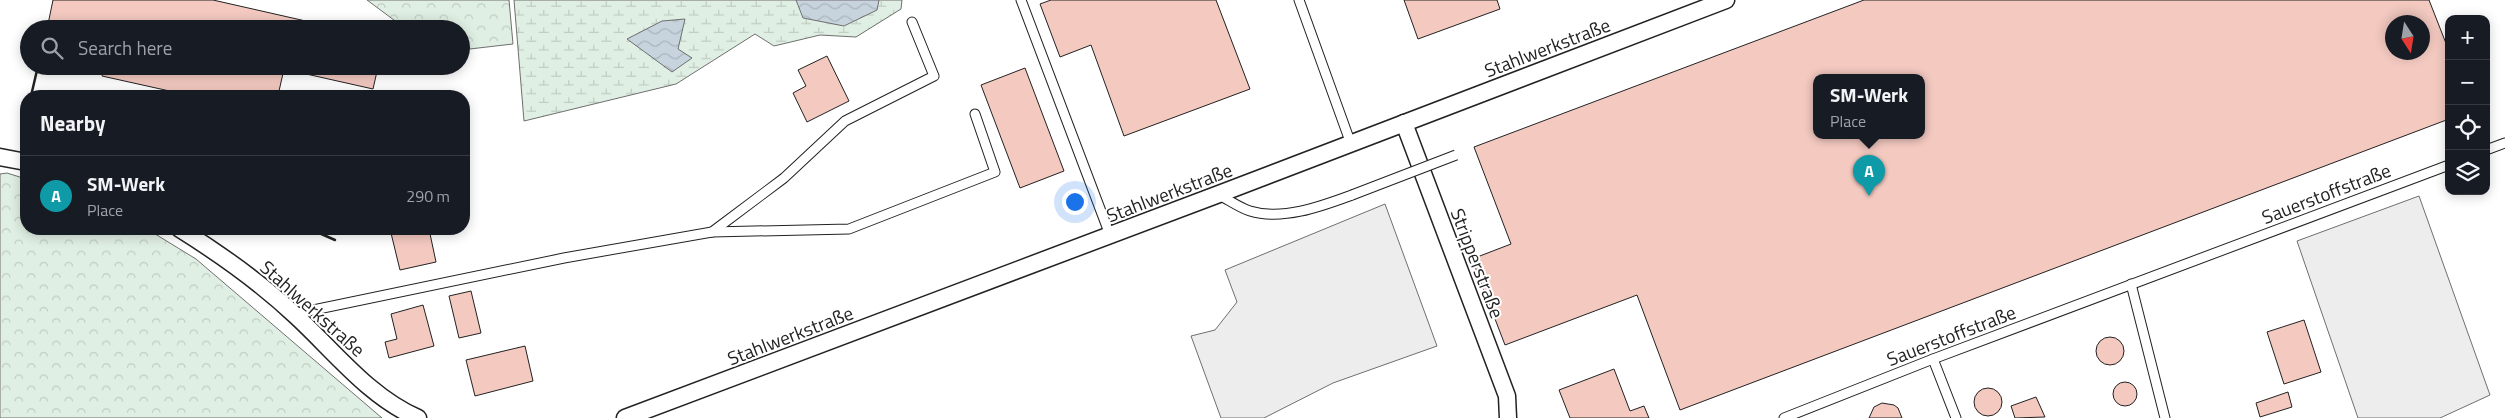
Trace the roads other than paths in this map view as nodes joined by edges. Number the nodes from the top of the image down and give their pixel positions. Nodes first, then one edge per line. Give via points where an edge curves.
1 (1021, 0) edge
2 (1299, 0) edge
3 (1726, 0) edge
4 (912, 22) dead end
5 (974, 114) dead end
6 (1404, 123) junction
7 (2505, 143) edge
8 (1351, 144) junction
9 (2490, 149) edge
10 (1456, 155) dead end
11 (0, 157) edge
12 (20, 161) edge
13 (2445, 166) edge
14 (1219, 194) junction
15 (712, 232) junction
16 (190, 235) edge
17 (1110, 235) junction
18 (2131, 284) junction
19 (294, 314) junction
20 (1934, 358) junction
21 (418, 418) edge
22 (625, 418) edge
23 (1508, 418) edge
24 (1784, 418) edge
25 (1956, 418) edge
26 (2165, 418) edge

1 - 17 lane
2 - 8 lane
3 - 6 street, Stahlwerkstraße
4 - 15 lane via 934,76 845,121 784,178
5 - 15 lane via 995,172 849,229
6 - 8 street, Stahlwerkstraße
6 - 23 street, Stripperstraße via 1507,396
7 - 9 lane
8 - 14 street, Stahlwerkstraße
10 - 14 lane, bridge via 1323,206 1285,214 1250,211
11 - 12 street
13 - 18 lane, Sauerstoffstraße
14 - 17 street, Stahlwerkstraße
15 - 19 lane via 564,258
16 - 19 street, Stahlwerkstraße via 219,253
17 - 22 street, Stahlwerkstraße
18 - 20 lane, Sauerstoffstraße
18 - 26 lane
19 - 21 street, Stahlwerkstraße via 382,397
20 - 24 lane, Sauerstoffstraße
20 - 25 lane

